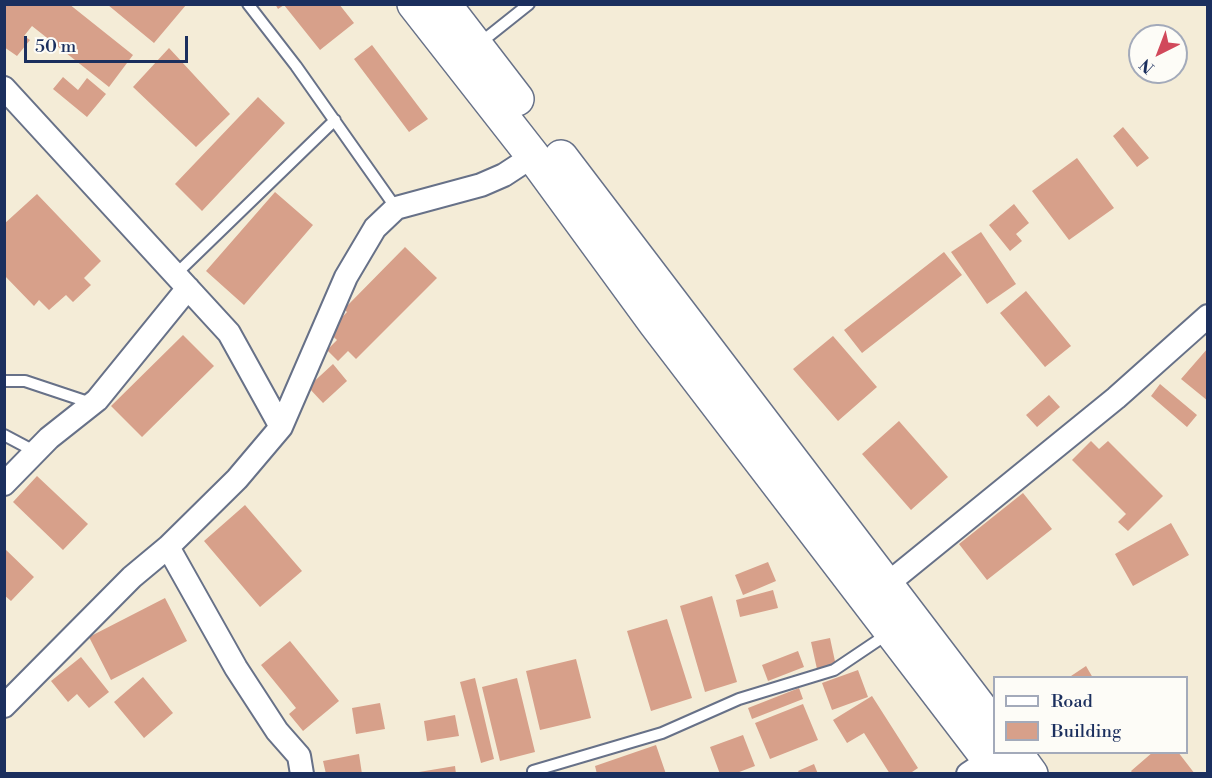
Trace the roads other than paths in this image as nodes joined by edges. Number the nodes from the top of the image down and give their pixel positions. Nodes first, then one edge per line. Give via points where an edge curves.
1 (248, 4) edge
2 (414, 4) edge
3 (444, 4) edge
4 (529, 4) edge
5 (467, 53) junction
6 (4, 88) edge
7 (335, 120) junction
8 (533, 156) junction
9 (396, 208) junction
10 (182, 282) junction
11 (1208, 316) edge
12 (692, 351) junction
13 (4, 381) edge
14 (92, 404) junction
15 (281, 427) junction
16 (4, 435) edge
17 (36, 452) junction
18 (4, 484) edge
19 (168, 547) junction
20 (886, 585) junction
21 (892, 632) junction
22 (4, 706) edge
23 (993, 725) edge
24 (993, 765) edge
25 (533, 771) dead end
26 (302, 774) edge
27 (1031, 774) edge

1 - 7 lane
2 - 5 main road
3 - 5 main road
4 - 5 lane
5 - 8 main road
5 - 12 main road
6 - 10 street
7 - 9 lane
7 - 10 lane
8 - 9 street via 481,184
8 - 12 main road
9 - 15 street via 375,228 346,277
10 - 14 street via 111,384
10 - 15 street via 229,333
11 - 20 street via 1116,398
12 - 20 main road
12 - 21 main road
13 - 14 lane via 25,381
14 - 17 street
15 - 19 street via 237,479
16 - 17 lane
17 - 18 street
19 - 22 street via 132,577
19 - 26 street via 236,668 277,731 299,756
20 - 23 main road
21 - 24 main road
21 - 25 lane via 834,670 739,699 662,734
24 - 27 main road

